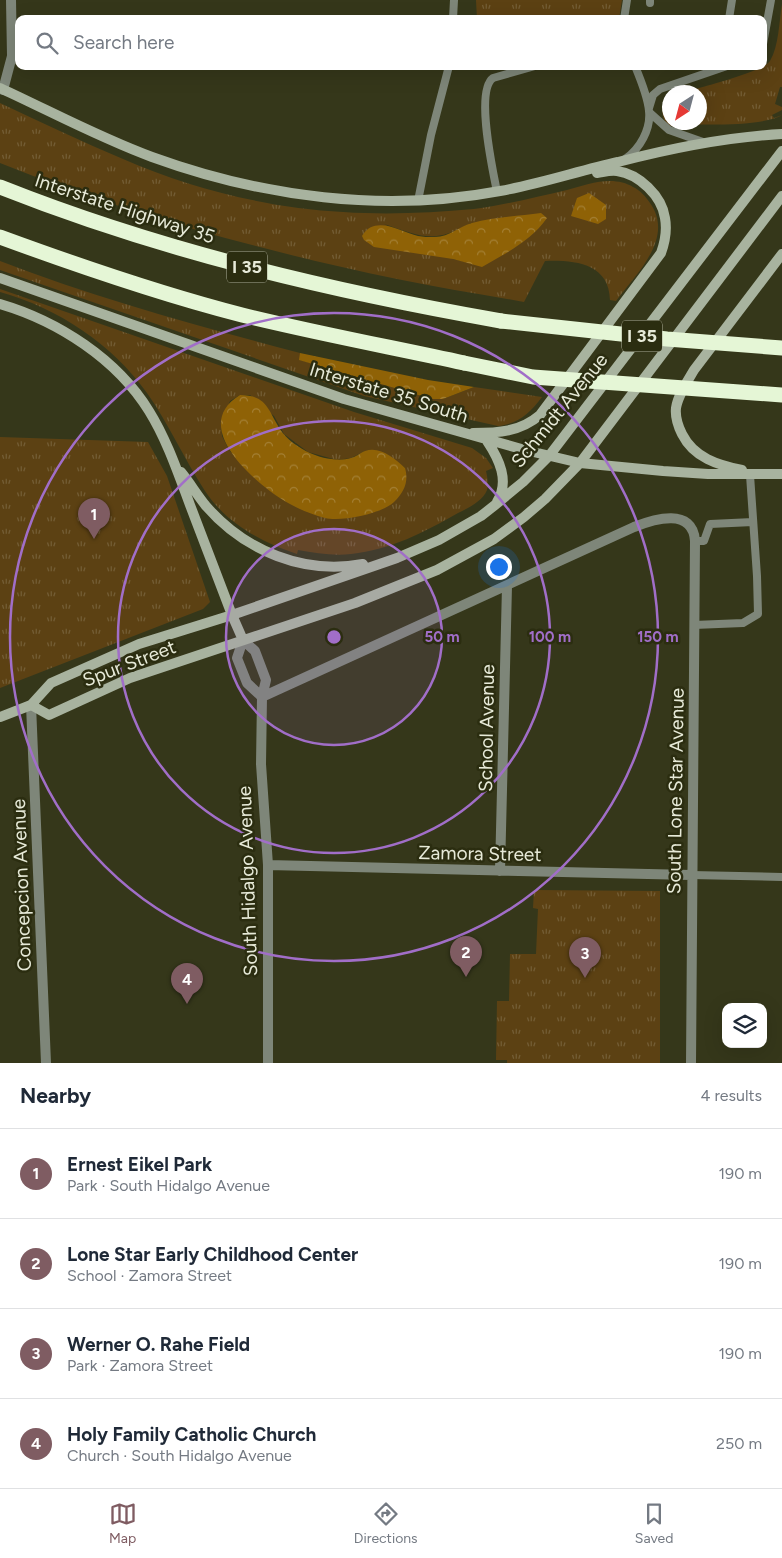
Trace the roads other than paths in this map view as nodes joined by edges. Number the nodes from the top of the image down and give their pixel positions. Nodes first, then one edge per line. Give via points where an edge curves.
1 (11, 0) edge
2 (454, 0) edge
3 (627, 0) edge
4 (732, 0) edge
5 (771, 0) edge
6 (453, 15) edge
7 (625, 15) edge
8 (730, 15) edge
9 (767, 22) edge
10 (448, 70) edge
11 (521, 70) edge
12 (636, 70) edge
13 (639, 70) edge
14 (712, 70) edge
15 (716, 70) edge
16 (710, 72) junction
17 (638, 75) junction
18 (2, 89) edge
19 (649, 111) junction
20 (782, 134) edge
21 (706, 143) junction
22 (782, 151) edge
23 (622, 160) junction
24 (538, 184) junction
25 (0, 188) edge
26 (497, 192) junction
27 (782, 196) edge
28 (418, 201) junction
29 (0, 237) edge
30 (782, 254) edge
31 (0, 278) edge
32 (0, 304) edge
33 (782, 348) edge
34 (782, 395) edge
35 (465, 434) junction
36 (487, 441) junction
37 (549, 456) junction
38 (174, 461) junction
39 (580, 463) junction
40 (750, 475) junction
41 (778, 475) edge
42 (495, 505) junction
43 (754, 522) junction
44 (695, 541) junction
45 (397, 558) junction
46 (507, 586) junction
47 (232, 615) junction
48 (694, 625) junction
49 (243, 640) junction
50 (262, 697) junction
51 (31, 705) junction
52 (0, 717) edge
53 (268, 865) junction
54 (500, 871) junction
55 (691, 875) junction
56 (782, 877) edge
57 (46, 1063) edge
58 (268, 1063) edge
59 (691, 1063) edge

1 - 18 street via 12,56
2 - 6 lane
3 - 7 lane
4 - 8 lane
5 - 9 lane
10 - 28 lane
11 - 26 lane via 493,78 487,86 488,144
12 - 17 lane
13 - 17 lane
14 - 16 lane
15 - 16 lane
16 - 19 lane via 660,89 650,100
17 - 19 lane
18 - 28 main road via 134,149 217,178 322,197
19 - 21 lane via 669,130
19 - 23 lane via 640,145
20 - 21 main road
21 - 23 main road
22 - 37 main road, Schmidt Avenue
23 - 24 main road
24 - 26 main road
24 - 35 main road via 610,171 628,174 645,185 662,208 666,225 664,244 655,263 540,415 511,431
25 - 33 highway, Interstate Highway 35 / I 35, bridge via 118,229 246,267 402,303 502,321
26 - 28 main road
27 - 39 main road
29 - 34 highway, I 35, bridge via 71,263 240,314 533,377
30 - 41 main road via 694,370 676,407 678,428 694,451 728,467
31 - 35 main road, Interstate 35 South via 344,399
32 - 38 main road via 56,328 113,369 149,411
35 - 36 main road, Interstate 35 South
36 - 37 main road, Interstate 35 South
36 - 42 main road via 498,458 503,475 502,491
37 - 39 main road, Interstate 35 South
37 - 42 main road, Schmidt Avenue
38 - 45 main road via 206,506 221,521 253,546 269,553 301,564 332,568
38 - 47 main road, South Hidalgo Avenue
39 - 40 main road, Interstate 35 South
39 - 49 main road via 546,499 468,555 409,583
40 - 41 main road, Interstate 35 South
40 - 43 lane
42 - 45 main road, Schmidt Avenue via 439,540
43 - 44 lane via 710,524 704,541
43 - 48 lane via 758,614 743,623
44 - 46 street, South Lone Star Avenue via 693,530 686,522 674,518 645,523
44 - 48 street, South Lone Star Avenue
45 - 47 main road, Schmidt Avenue
46 - 50 street
46 - 54 street, School Avenue
47 - 49 main road, South Hidalgo Avenue
47 - 51 main road, Spur Street via 130,648 51,683
48 - 55 street, South Lone Star Avenue
49 - 50 street, South Hidalgo Avenue via 255,651 266,680
49 - 50 street via 237,658 247,683
49 - 51 main road, Spur Street via 130,678 49,715
50 - 53 street, South Hidalgo Avenue via 261,764
51 - 52 main road, Spur Street
51 - 57 street, Concepcion Avenue
53 - 54 street, Zamora Street
53 - 58 street, South Hidalgo Avenue
54 - 55 street, Zamora Street
55 - 56 lane
55 - 59 street, South Lone Star Avenue

